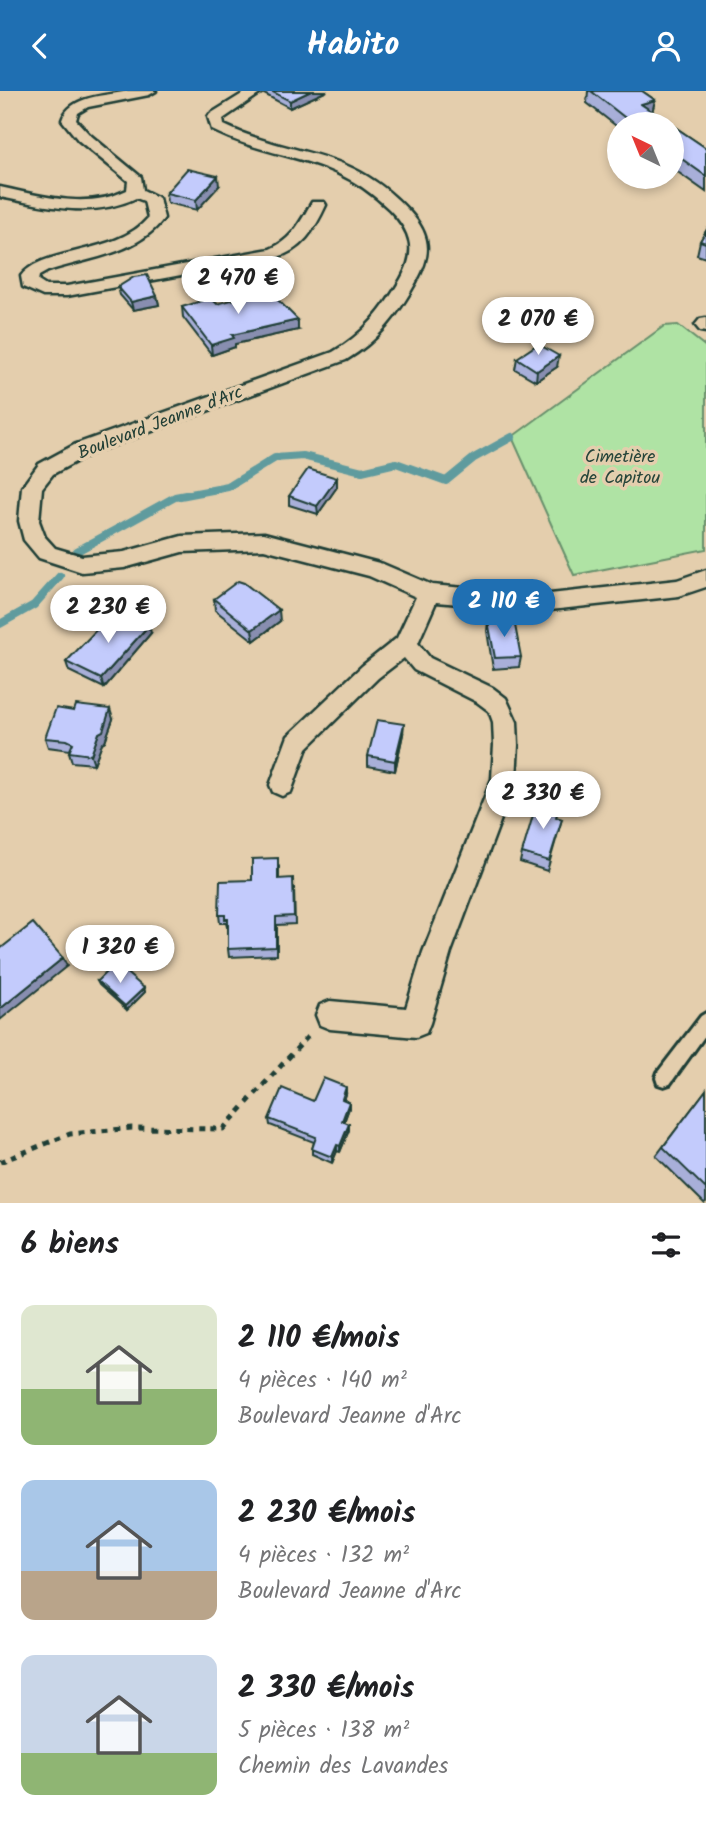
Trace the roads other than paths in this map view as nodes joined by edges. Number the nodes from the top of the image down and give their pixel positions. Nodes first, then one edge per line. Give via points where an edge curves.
1 (149, 91) edge
2 (257, 91) edge
3 (0, 192) edge
4 (135, 192) junction
5 (318, 205) dead end
6 (706, 578) edge
7 (429, 593) junction
8 (406, 643) junction
9 (282, 785) dead end
10 (330, 1015) road end
11 (706, 1021) edge
12 (664, 1078) dead end

1 - 4 street via 84,104 72,111 69,120 136,180
2 - 7 street, Boulevard Jeanne d'Arc via 215,117 217,127 324,159 364,179 416,228 422,246 418,266 385,321 353,350 83,449 46,469 32,487 29,521 35,540 47,553 82,564 124,560 182,544 264,541 374,570
3 - 4 street via 91,207 117,203
4 - 5 street via 150,198 155,206 151,227 88,254 38,268 29,276 29,283 43,291 67,291 274,253 301,238
6 - 7 street, Boulevard Jeanne d'Arc via 679,588 541,603
7 - 8 street
8 - 9 street via 297,743
8 - 10 street via 422,664 498,705 505,722 504,779 437,952 416,1023
11 - 12 lane

